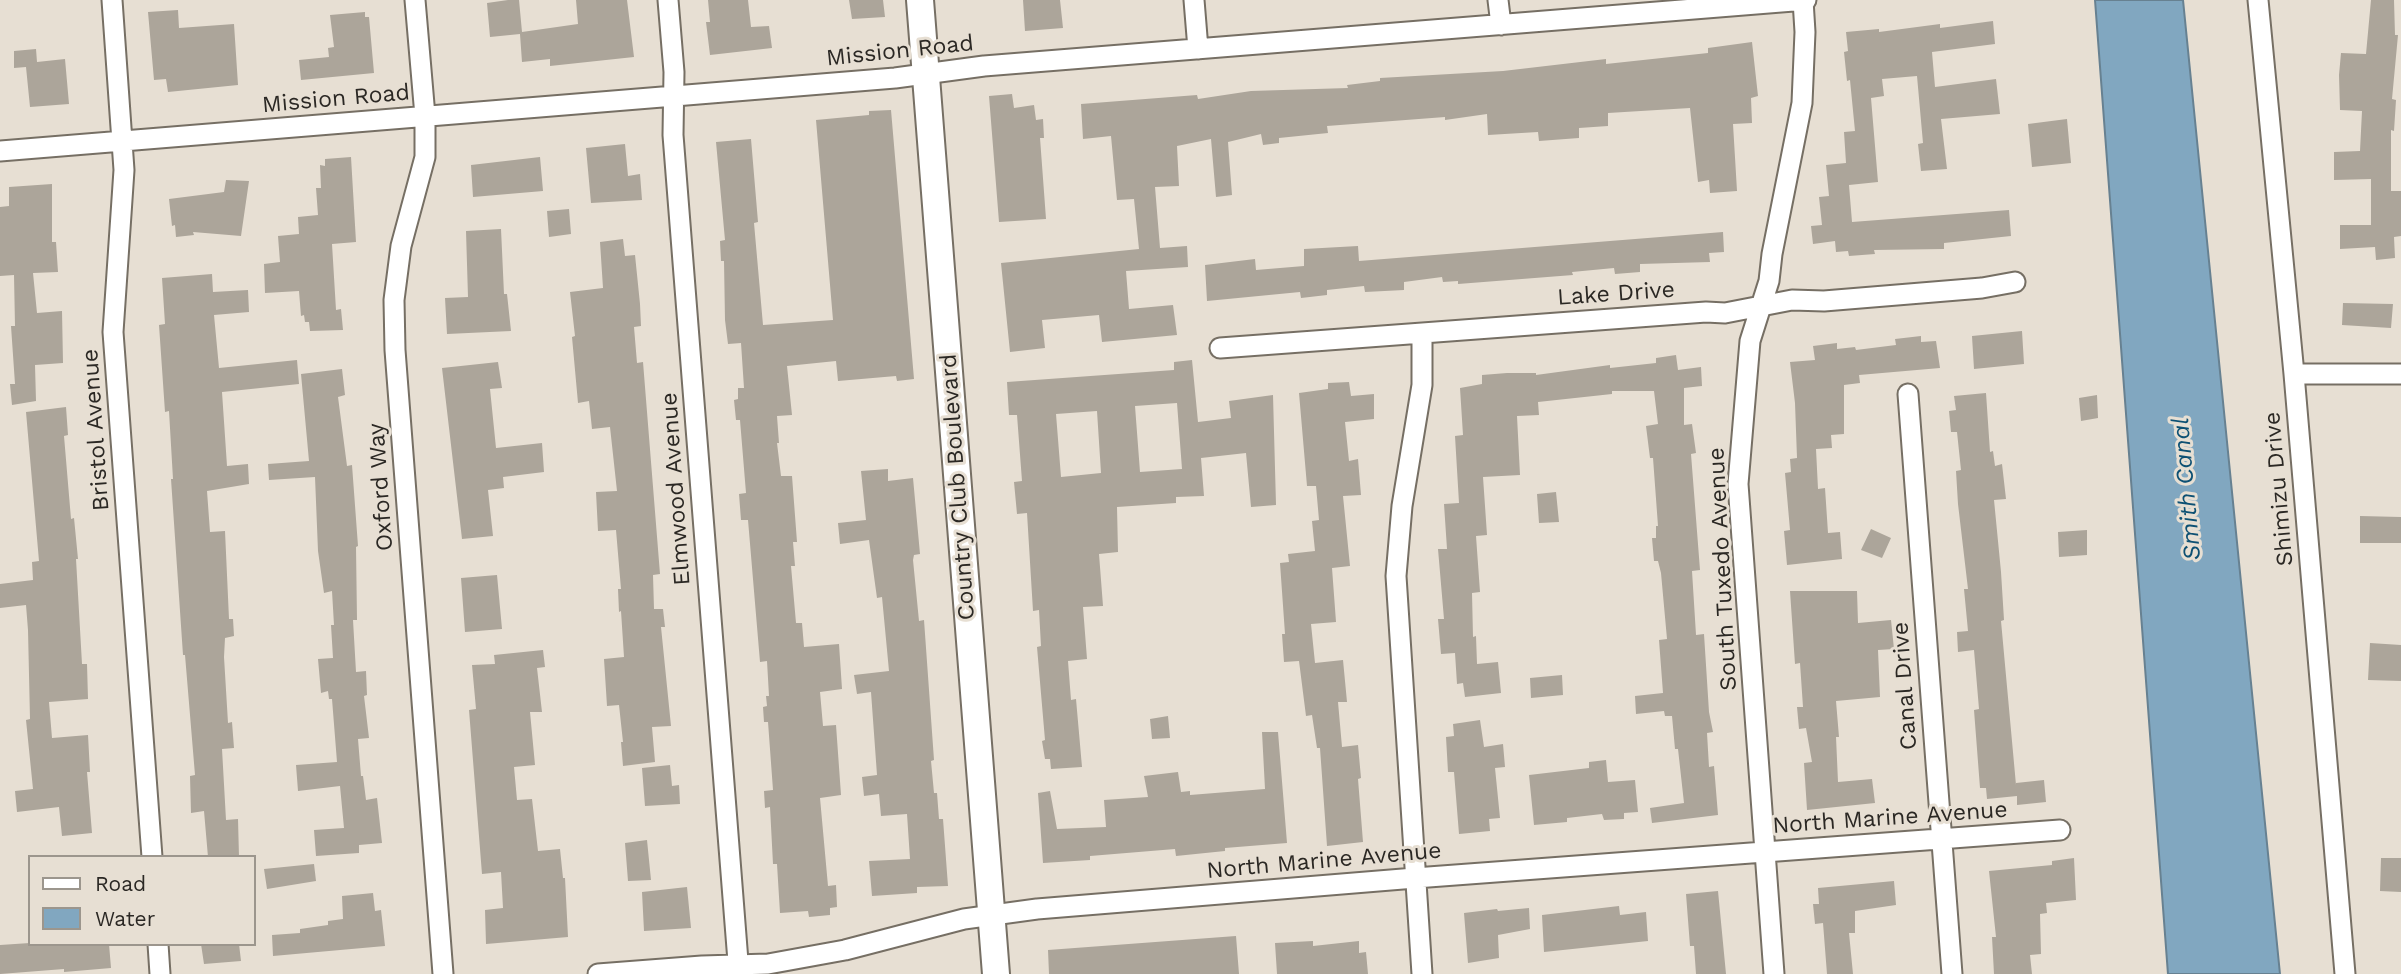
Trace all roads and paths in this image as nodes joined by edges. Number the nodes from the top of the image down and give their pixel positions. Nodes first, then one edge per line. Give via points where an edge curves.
1 (112, 0) edge
2 (415, 0) edge
3 (668, 0) edge
4 (920, 0) edge
5 (1194, 0) edge
6 (1499, 0) edge
7 (1804, 0) edge
8 (2258, 0) edge
9 (1500, 25) junction
10 (1198, 49) junction
11 (926, 74) junction
12 (674, 96) junction
13 (425, 116) junction
14 (122, 141) junction
15 (0, 150) edge
16 (2015, 282) dead end
17 (1760, 307) junction
18 (1422, 333) junction
19 (1220, 348) dead end
20 (2294, 374) junction
21 (2401, 374) edge
22 (1908, 394) dead end
23 (2060, 830) dead end
24 (1941, 838) junction
25 (1765, 852) junction
26 (152, 855) edge
27 (1415, 878) junction
28 (991, 915) junction
29 (158, 946) edge
30 (738, 969) edge
31 (160, 974) edge
32 (443, 974) edge
33 (598, 974) edge
34 (996, 974) edge
35 (1422, 974) edge
36 (1774, 974) edge
37 (1952, 974) edge
38 (2345, 974) edge

1 - 14 street, Bristol Avenue
2 - 13 street, Oxford Way
3 - 12 street, Elmwood Avenue
4 - 11 street, Country Club Boulevard
5 - 10 street
6 - 9 street
7 - 9 street, Mission Road
7 - 17 street, South Tuxedo Avenue via 1802,103 1769,281
8 - 20 street, Shimizu Drive
9 - 10 street, Mission Road
10 - 11 street, Mission Road
11 - 12 street, Mission Road
11 - 28 street, Country Club Boulevard
12 - 13 street, Mission Road
12 - 30 street, Elmwood Avenue via 673,135
13 - 14 street, Mission Road
13 - 32 street, Oxford Way via 425,157 401,246 394,300 395,350
14 - 15 street, Mission Road
14 - 26 street, Bristol Avenue via 113,332
16 - 17 street, Lake Drive via 1824,302 1792,300
17 - 18 street, Lake Drive
17 - 25 street, South Tuxedo Avenue via 1750,341 1738,484
18 - 19 street, Lake Drive
18 - 27 street via 1422,384 1396,576
20 - 21 street
20 - 38 street, Shimizu Drive
22 - 24 street, Canal Drive
23 - 24 street, North Marine Avenue
24 - 25 street, North Marine Avenue
24 - 37 street, Canal Drive
25 - 27 street, North Marine Avenue
25 - 36 street, South Tuxedo Avenue
27 - 28 street, North Marine Avenue
27 - 35 street
28 - 30 street, North Marine Avenue via 845,950
28 - 34 street, Country Club Boulevard
29 - 31 street
30 - 33 street, North Marine Avenue

